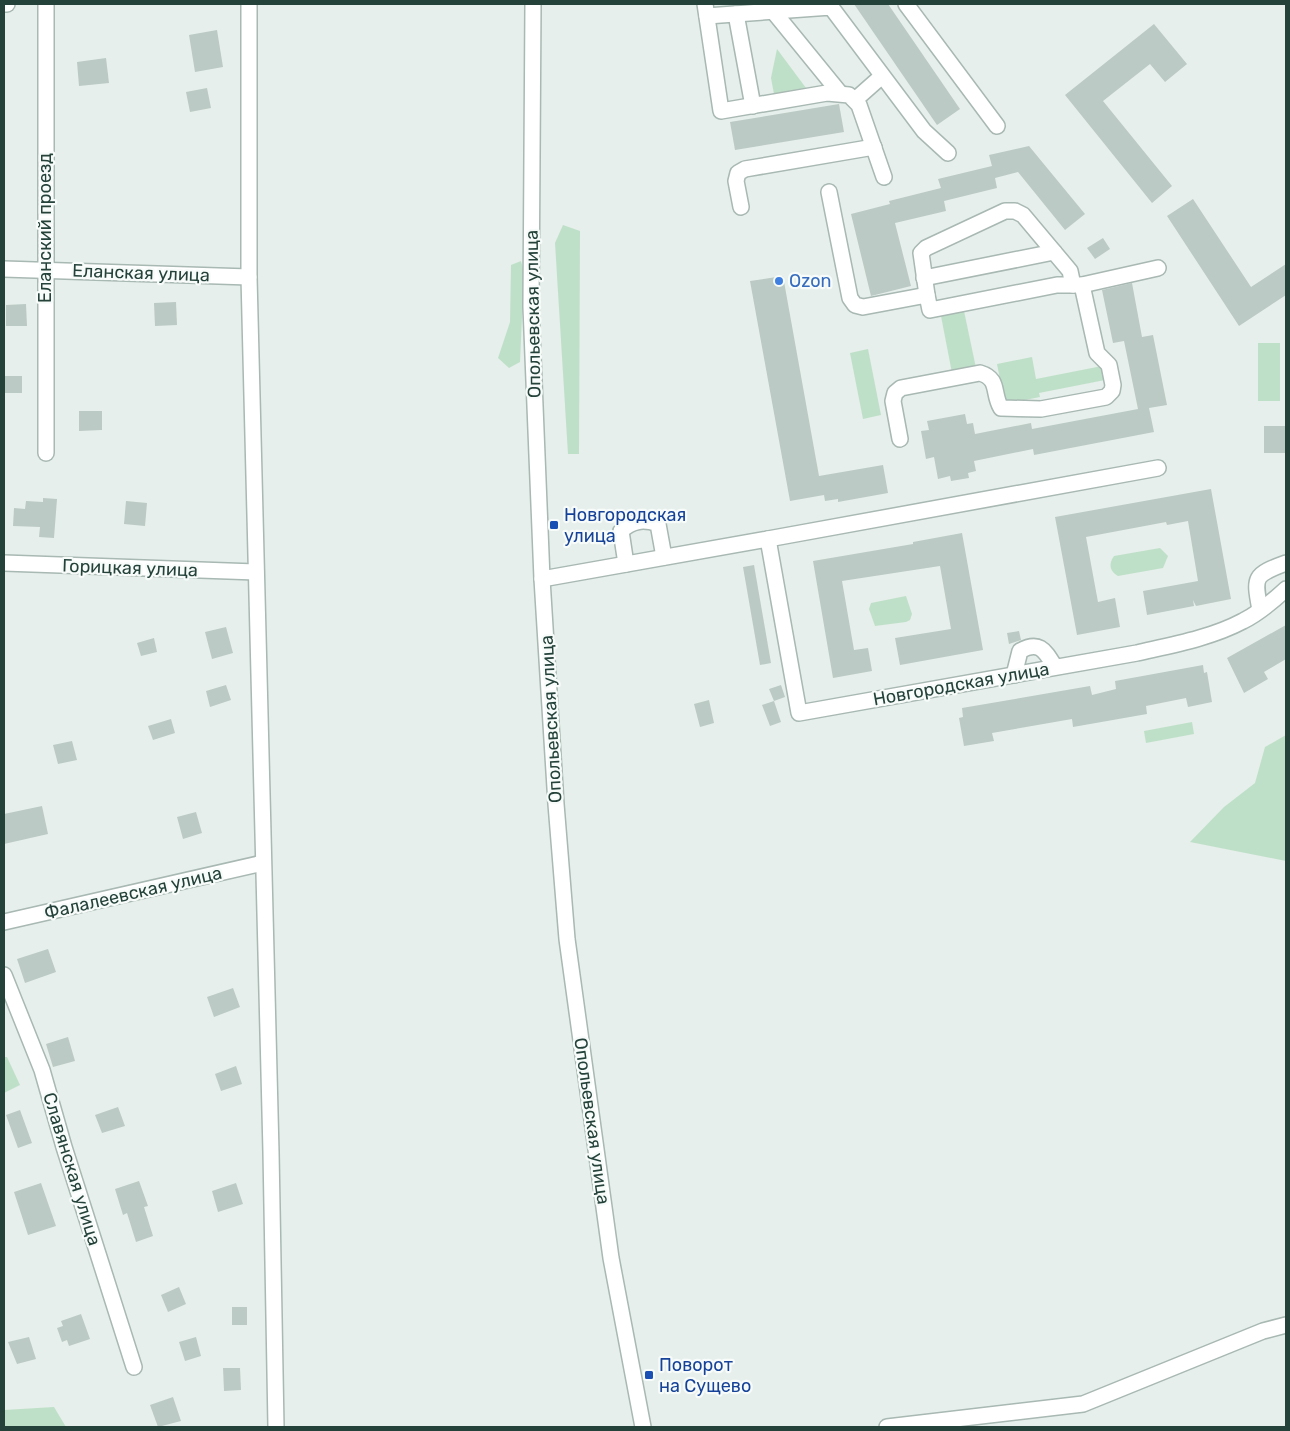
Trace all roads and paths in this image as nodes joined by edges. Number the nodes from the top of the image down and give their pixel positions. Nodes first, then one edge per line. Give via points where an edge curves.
1 (46, 4) edge
2 (249, 4) edge
3 (533, 4) edge
4 (906, 4) edge
5 (706, 10) edge
6 (773, 11) junction
7 (736, 14) junction
8 (882, 76) junction
9 (839, 92) junction
10 (856, 100) junction
11 (753, 106) junction
12 (997, 126) dead end
13 (874, 147) junction
14 (948, 153) dead end
15 (884, 177) dead end
16 (829, 192) dead end
17 (741, 207) dead end
18 (1054, 252) junction
19 (1158, 268) dead end
20 (4, 269) edge
21 (45, 270) junction
22 (249, 276) junction
23 (924, 278) junction
24 (1078, 285) junction
25 (927, 295) junction
26 (900, 439) dead end
27 (46, 453) dead end
28 (1158, 468) dead end
29 (768, 539) junction
30 (664, 557) junction
31 (4, 563) edge
32 (1286, 563) edge
33 (626, 564) junction
34 (256, 572) junction
35 (542, 579) junction
36 (1286, 590) edge
37 (1260, 610) junction
38 (1055, 667) junction
39 (1014, 675) junction
40 (263, 863) junction
41 (4, 922) edge
42 (4, 975) edge
43 (1286, 1325) edge
44 (134, 1367) dead end
45 (276, 1427) edge
46 (643, 1427) edge
47 (888, 1427) edge

1 - 21 street, Еланский проезд
2 - 22 street
3 - 35 street, Опольевская улица via 530,307
4 - 12 street
5 - 7 street
5 - 11 street via 721,111
6 - 7 street
6 - 8 street via 831,7
6 - 9 street
7 - 11 street
8 - 10 street
8 - 14 street via 924,131
9 - 10 street
9 - 11 street
10 - 13 street
13 - 15 street
13 - 17 street via 745,169 738,173 736,181
16 - 25 street via 850,298 855,305 863,308
18 - 23 street
18 - 23 street via 1023,215 1005,211 926,248 921,254
18 - 24 street
19 - 24 street
20 - 21 street, Еланская улица
21 - 22 street, Еланская улица
21 - 27 street, Еланский проезд
22 - 34 street
23 - 25 street
24 - 25 street via 1057,285 930,310
24 - 26 street via 1097,353 1109,365 1113,385 1106,397 1042,409 1001,408 993,380 980,373 901,388 893,401
28 - 29 street
29 - 30 street
29 - 39 street, Новгородская улица via 798,713
30 - 33 street
30 - 33 street via 658,524 638,521 621,530
31 - 34 street, Горицкая улица
32 - 37 street via 1258,576 1256,585
33 - 35 street
34 - 40 street
35 - 46 street, Опольевская улица via 566,939 611,1258
36 - 37 street, Новгородская улица
37 - 38 street, Новгородская улица via 1244,621 1180,643
38 - 39 street, Новгородская улица
38 - 39 street via 1045,651 1036,647 1020,651
40 - 41 street, Фалалеевская улица
40 - 45 street
42 - 44 street, Славянская улица via 42,1070
43 - 47 street via 1083,1404

